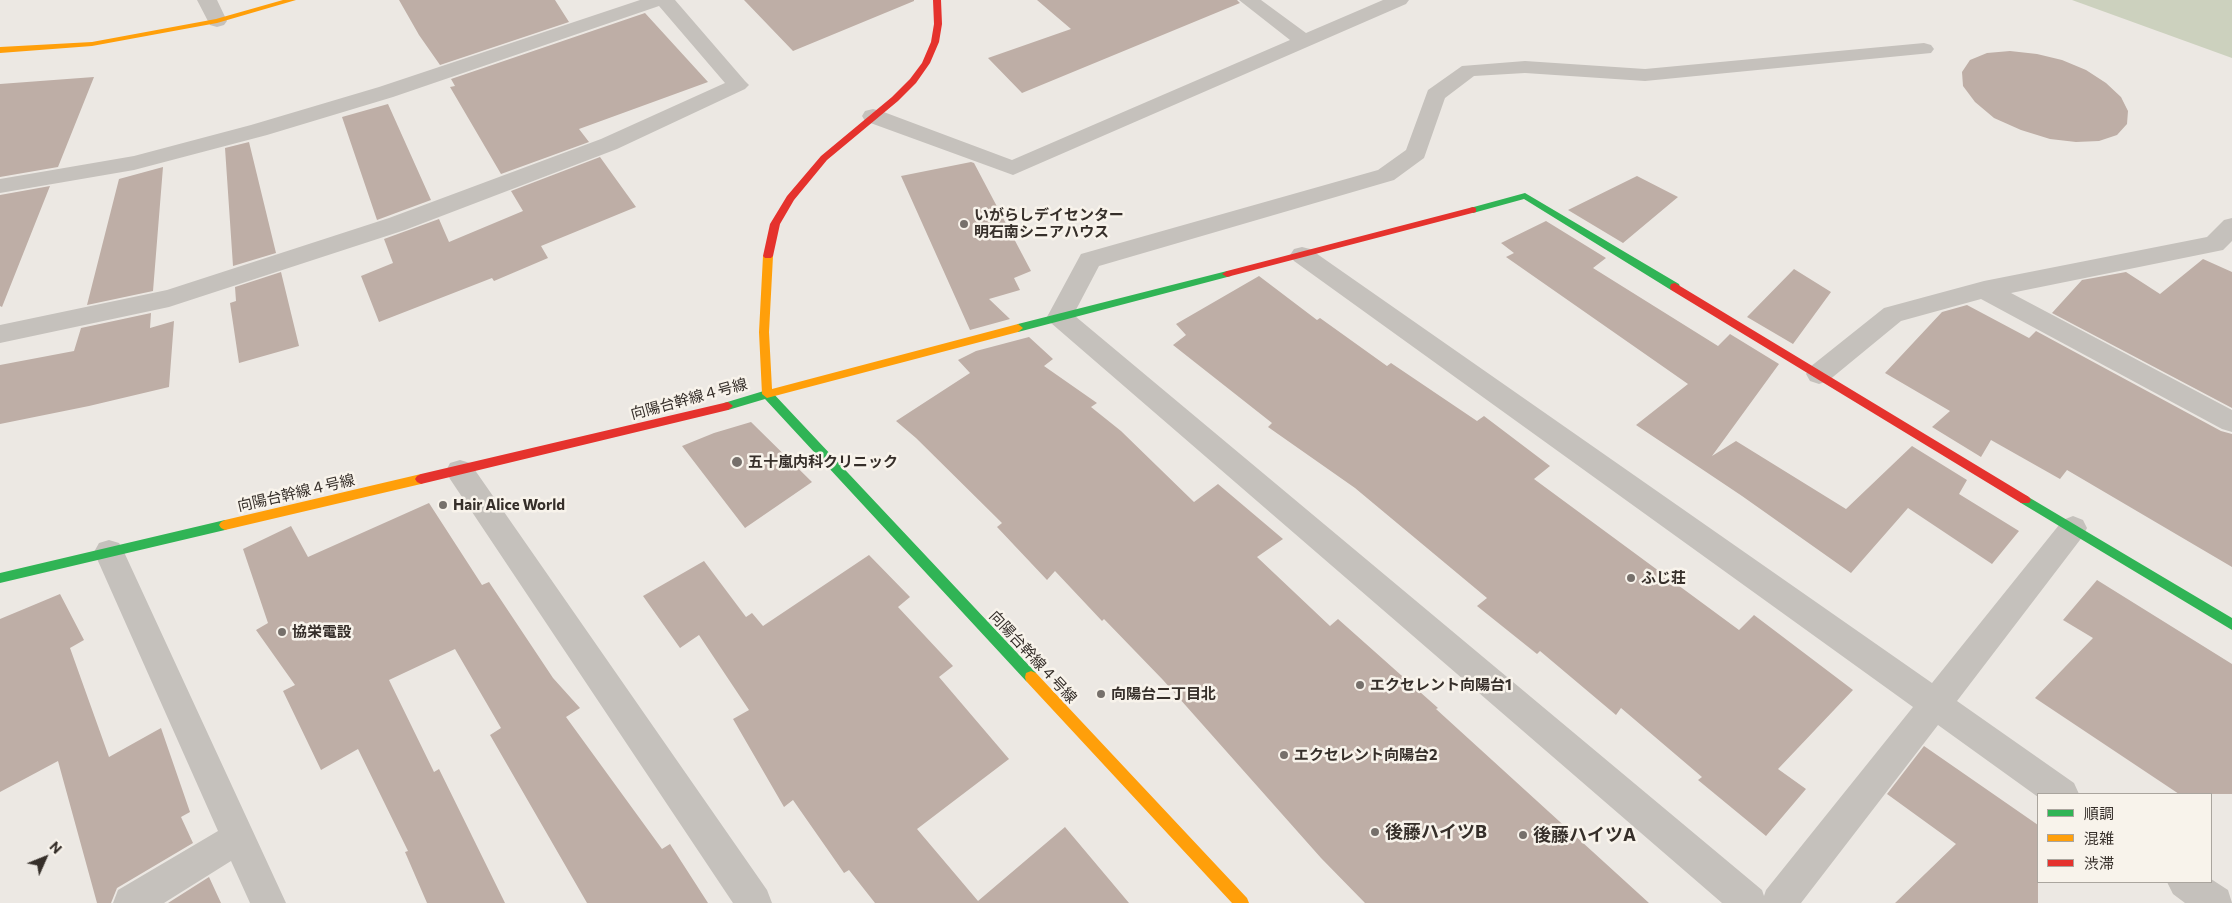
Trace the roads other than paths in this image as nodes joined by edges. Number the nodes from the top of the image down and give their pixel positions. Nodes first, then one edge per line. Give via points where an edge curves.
1 (208, 0) edge
2 (292, 0) edge
3 (659, 0) edge
4 (664, 0) edge
5 (937, 0) edge
6 (1249, 0) edge
7 (1399, 0) edge
8 (216, 21) junction
9 (1304, 41) junction
10 (1924, 49) dead end
11 (0, 50) edge
12 (874, 116) junction
13 (0, 186) edge
14 (2232, 226) edge
15 (1302, 255) junction
16 (1984, 290) junction
17 (1060, 317) junction
18 (0, 334) edge
19 (1818, 374) junction
20 (767, 394) junction
21 (2232, 422) edge
22 (460, 470) junction
23 (2073, 528) junction
24 (109, 552) junction
25 (0, 578) edge
26 (2232, 625) edge
27 (1935, 704) junction
28 (2061, 793) edge
29 (239, 837) junction
30 (2186, 883) edge
31 (131, 903) edge
32 (268, 903) edge
33 (754, 903) edge
34 (1242, 903) edge
35 (1749, 903) edge
36 (1779, 903) edge
37 (2215, 903) edge

1 - 8 street
2 - 8 street
3 - 13 street via 386,92 259,130 134,163
4 - 18 street via 738,85 609,144 397,224 169,298
5 - 12 street via 935,42 926,63 908,87
6 - 9 street
7 - 9 street
8 - 11 street via 92,44
9 - 12 street via 1013,168
10 - 17 street via 1645,75 1526,67 1469,70 1435,95 1416,152 1386,175 1090,260
12 - 20 street via 806,177 776,224 768,257 764,332
14 - 16 street via 2215,244
15 - 17 street
15 - 19 street via 1525,196
15 - 27 street
16 - 19 street via 1893,314
16 - 21 street
17 - 20 street
17 - 35 street
19 - 23 street
20 - 22 street, 向陽台幹線４号線 via 718,409
20 - 34 street, 向陽台幹線４号線
22 - 24 street, 向陽台幹線４号線
22 - 33 street
23 - 26 street
23 - 27 street
24 - 25 street, 向陽台幹線４号線
24 - 29 street
27 - 28 street
27 - 36 street
29 - 31 street
29 - 32 street
30 - 37 street

